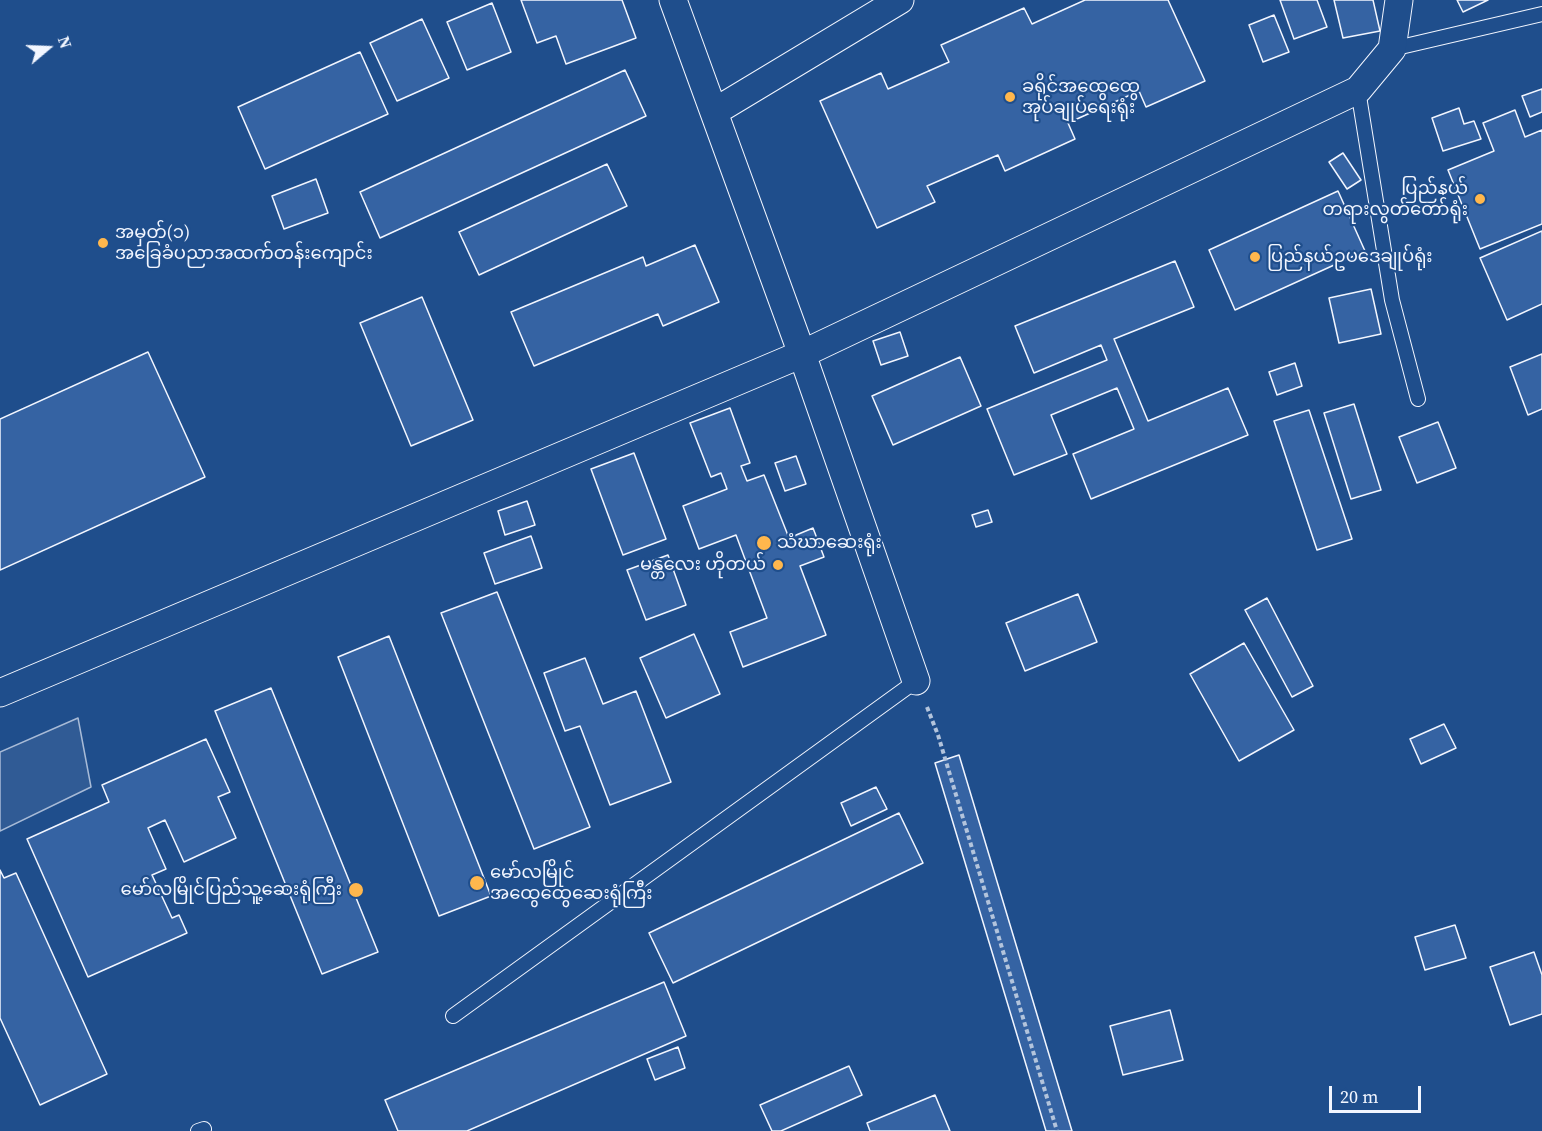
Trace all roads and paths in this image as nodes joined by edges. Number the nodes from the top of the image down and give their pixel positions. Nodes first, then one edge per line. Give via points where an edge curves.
1 (673, 0) edge
2 (900, 0) edge
3 (1399, 0) edge
4 (1542, 14) edge
5 (1392, 49) junction
6 (1358, 90) junction
7 (714, 112) junction
8 (802, 354) junction
9 (1418, 399) dead end
10 (916, 681) junction
11 (0, 693) edge
12 (453, 1016) dead end
13 (1057, 1131) edge

1 - 7 street
2 - 7 street
3 - 5 street
4 - 5 lane
5 - 6 street
6 - 8 street
6 - 9 lane via 1392,300
7 - 8 street
8 - 10 street
8 - 11 street
10 - 12 lane
10 - 13 path via 938,735

